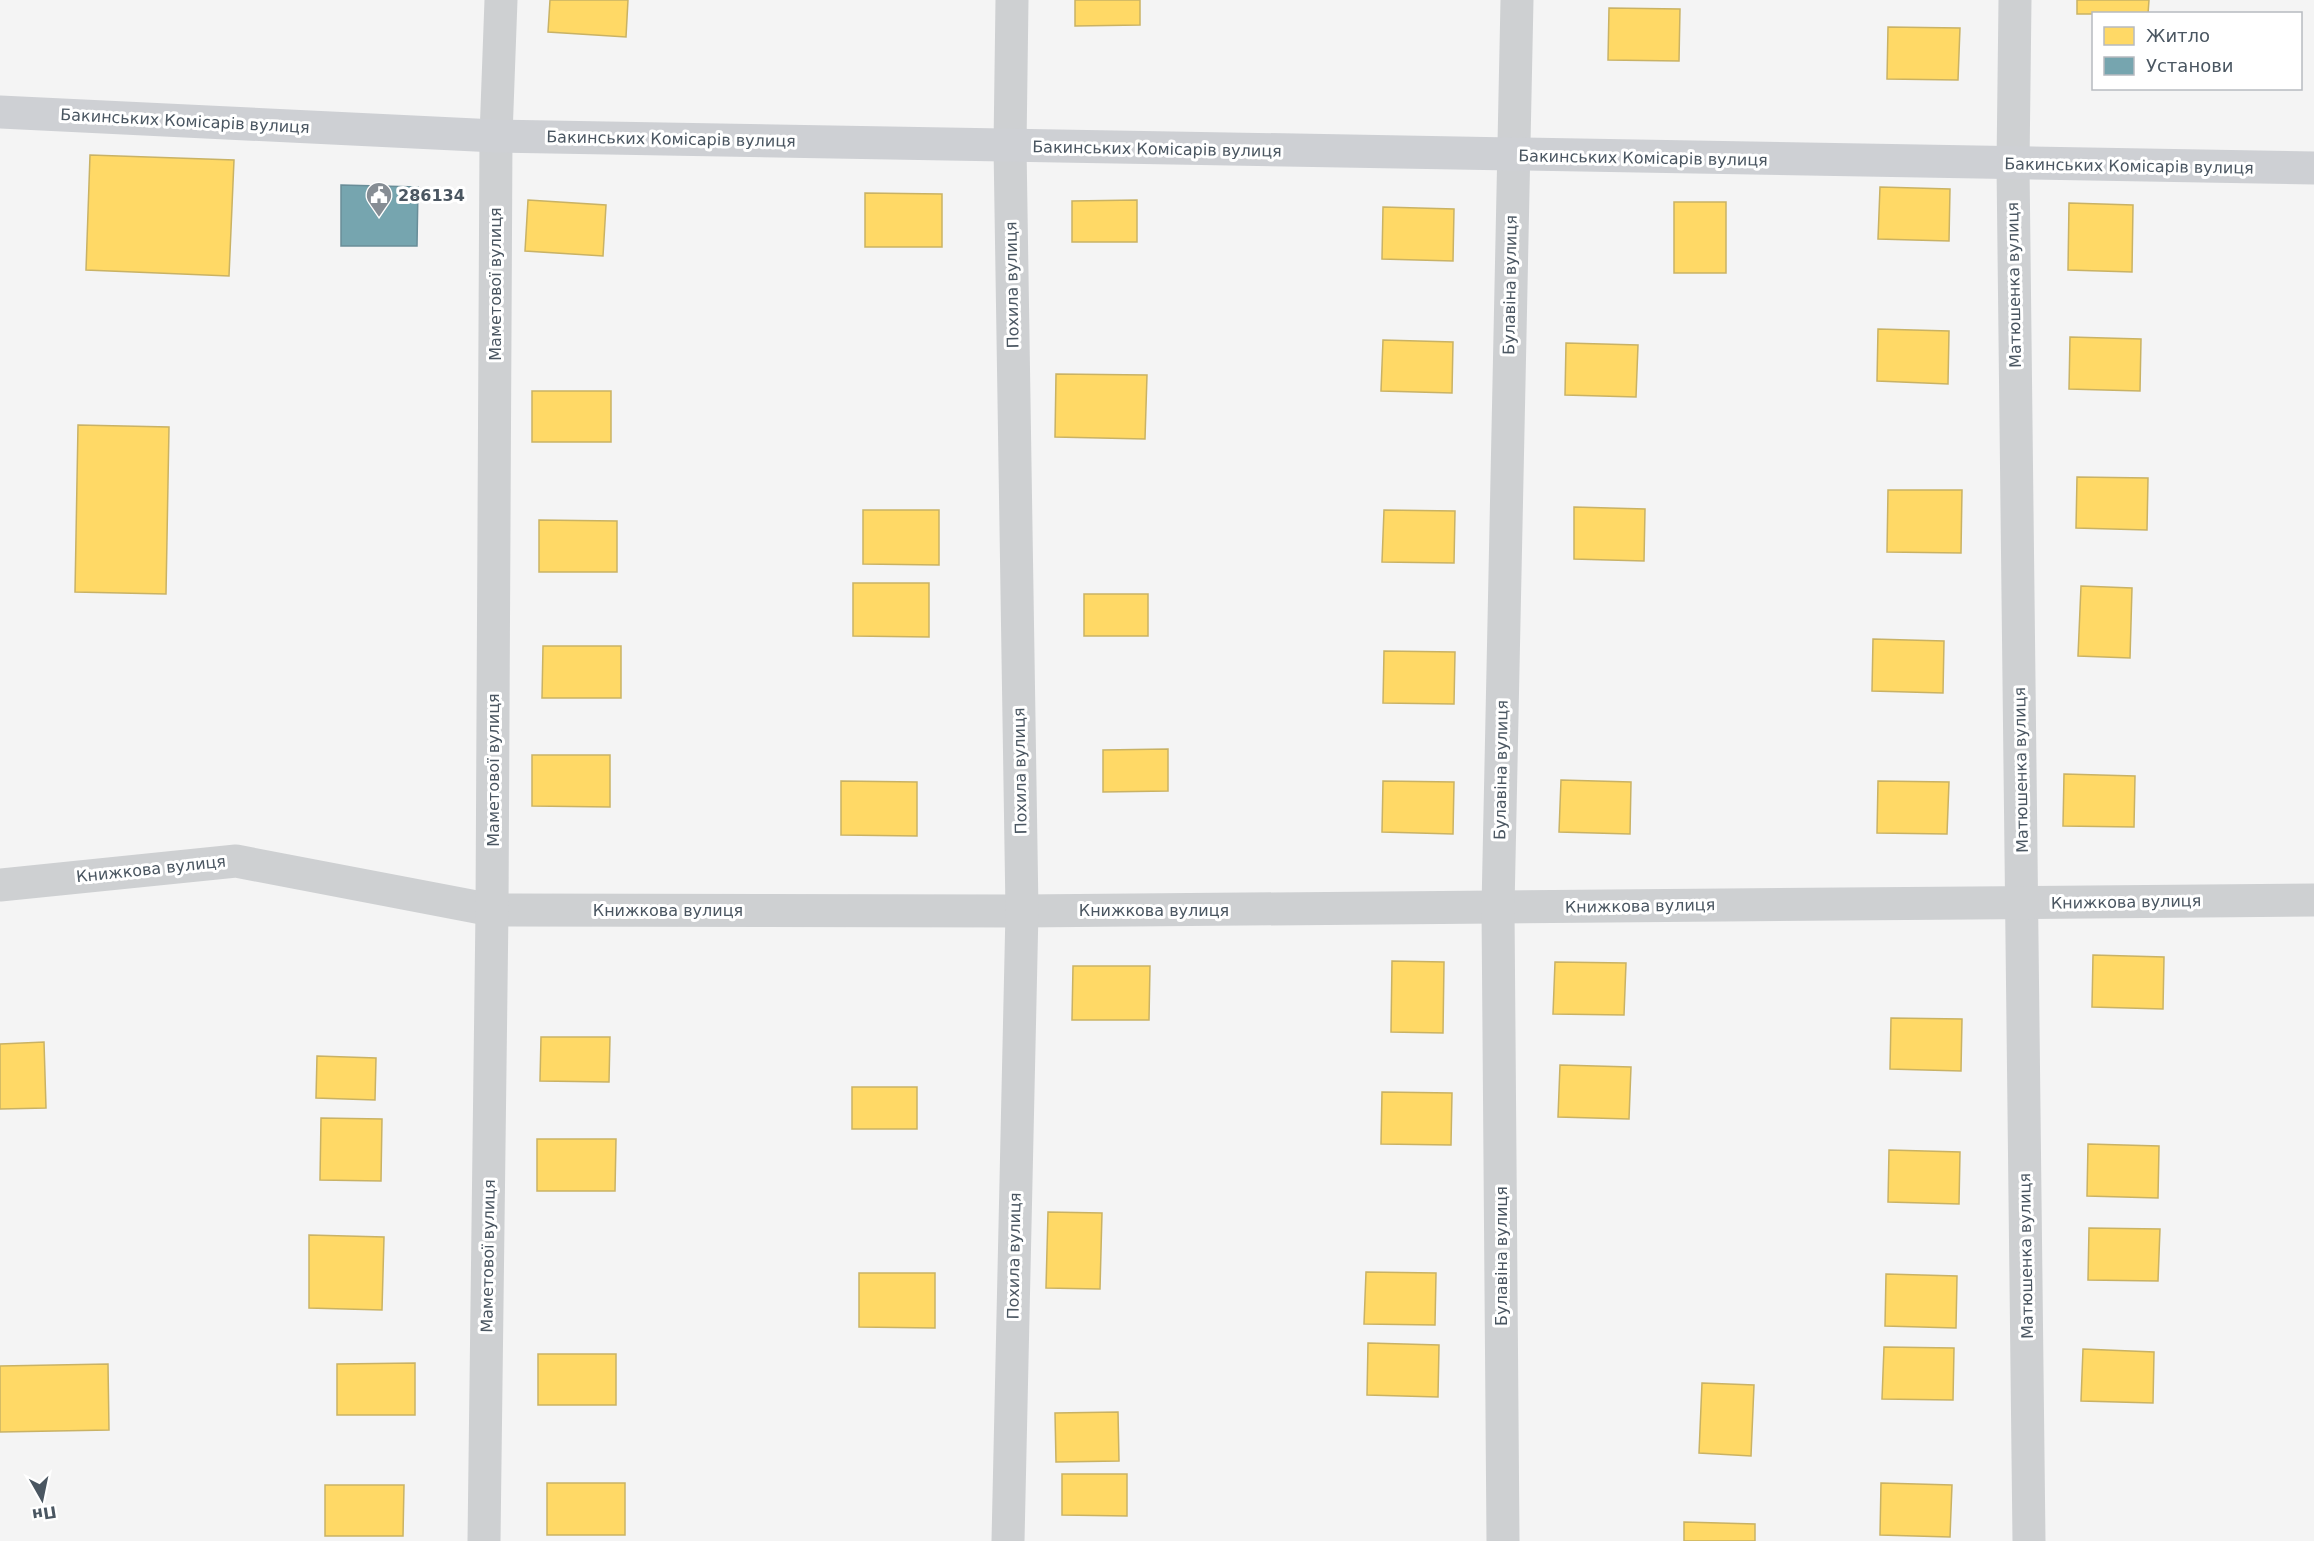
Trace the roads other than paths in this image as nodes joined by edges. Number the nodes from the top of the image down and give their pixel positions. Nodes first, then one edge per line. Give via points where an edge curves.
1 (501, 0) edge
2 (1012, 0) edge
3 (1517, 0) edge
4 (2014, 0) edge
5 (0, 112) edge
6 (496, 136) junction
7 (1010, 146) junction
8 (1512, 156) junction
9 (2013, 165) junction
10 (2314, 168) edge
11 (0, 885) edge
12 (2314, 900) edge
13 (2022, 903) junction
14 (1498, 908) junction
15 (492, 910) junction
16 (1022, 911) junction
17 (484, 1541) edge
18 (1008, 1541) edge
19 (1503, 1541) edge
20 (2029, 1541) edge

1 - 6 street, Маметової вулиця
2 - 7 street, Похила вулиця
3 - 8 street, Булавіна вулиця
4 - 9 street, Матюшенка вулиця
5 - 6 street, Бакинських Комісарів вулиця
6 - 7 street, Бакинських Комісарів вулиця
6 - 15 street, Маметової вулиця
7 - 8 street, Бакинських Комісарів вулиця
7 - 16 street, Похила вулиця
8 - 9 street, Бакинських Комісарів вулиця
8 - 14 street, Булавіна вулиця
9 - 10 street, Бакинських Комісарів вулиця
9 - 13 street, Матюшенка вулиця
11 - 15 street, Книжкова вулиця via 236,861
12 - 13 street, Книжкова вулиця
13 - 14 street, Книжкова вулиця
13 - 20 street, Матюшенка вулиця
14 - 16 street, Книжкова вулиця
14 - 19 street, Булавіна вулиця
15 - 16 street, Книжкова вулиця
15 - 17 street, Маметової вулиця
16 - 18 street, Похила вулиця

